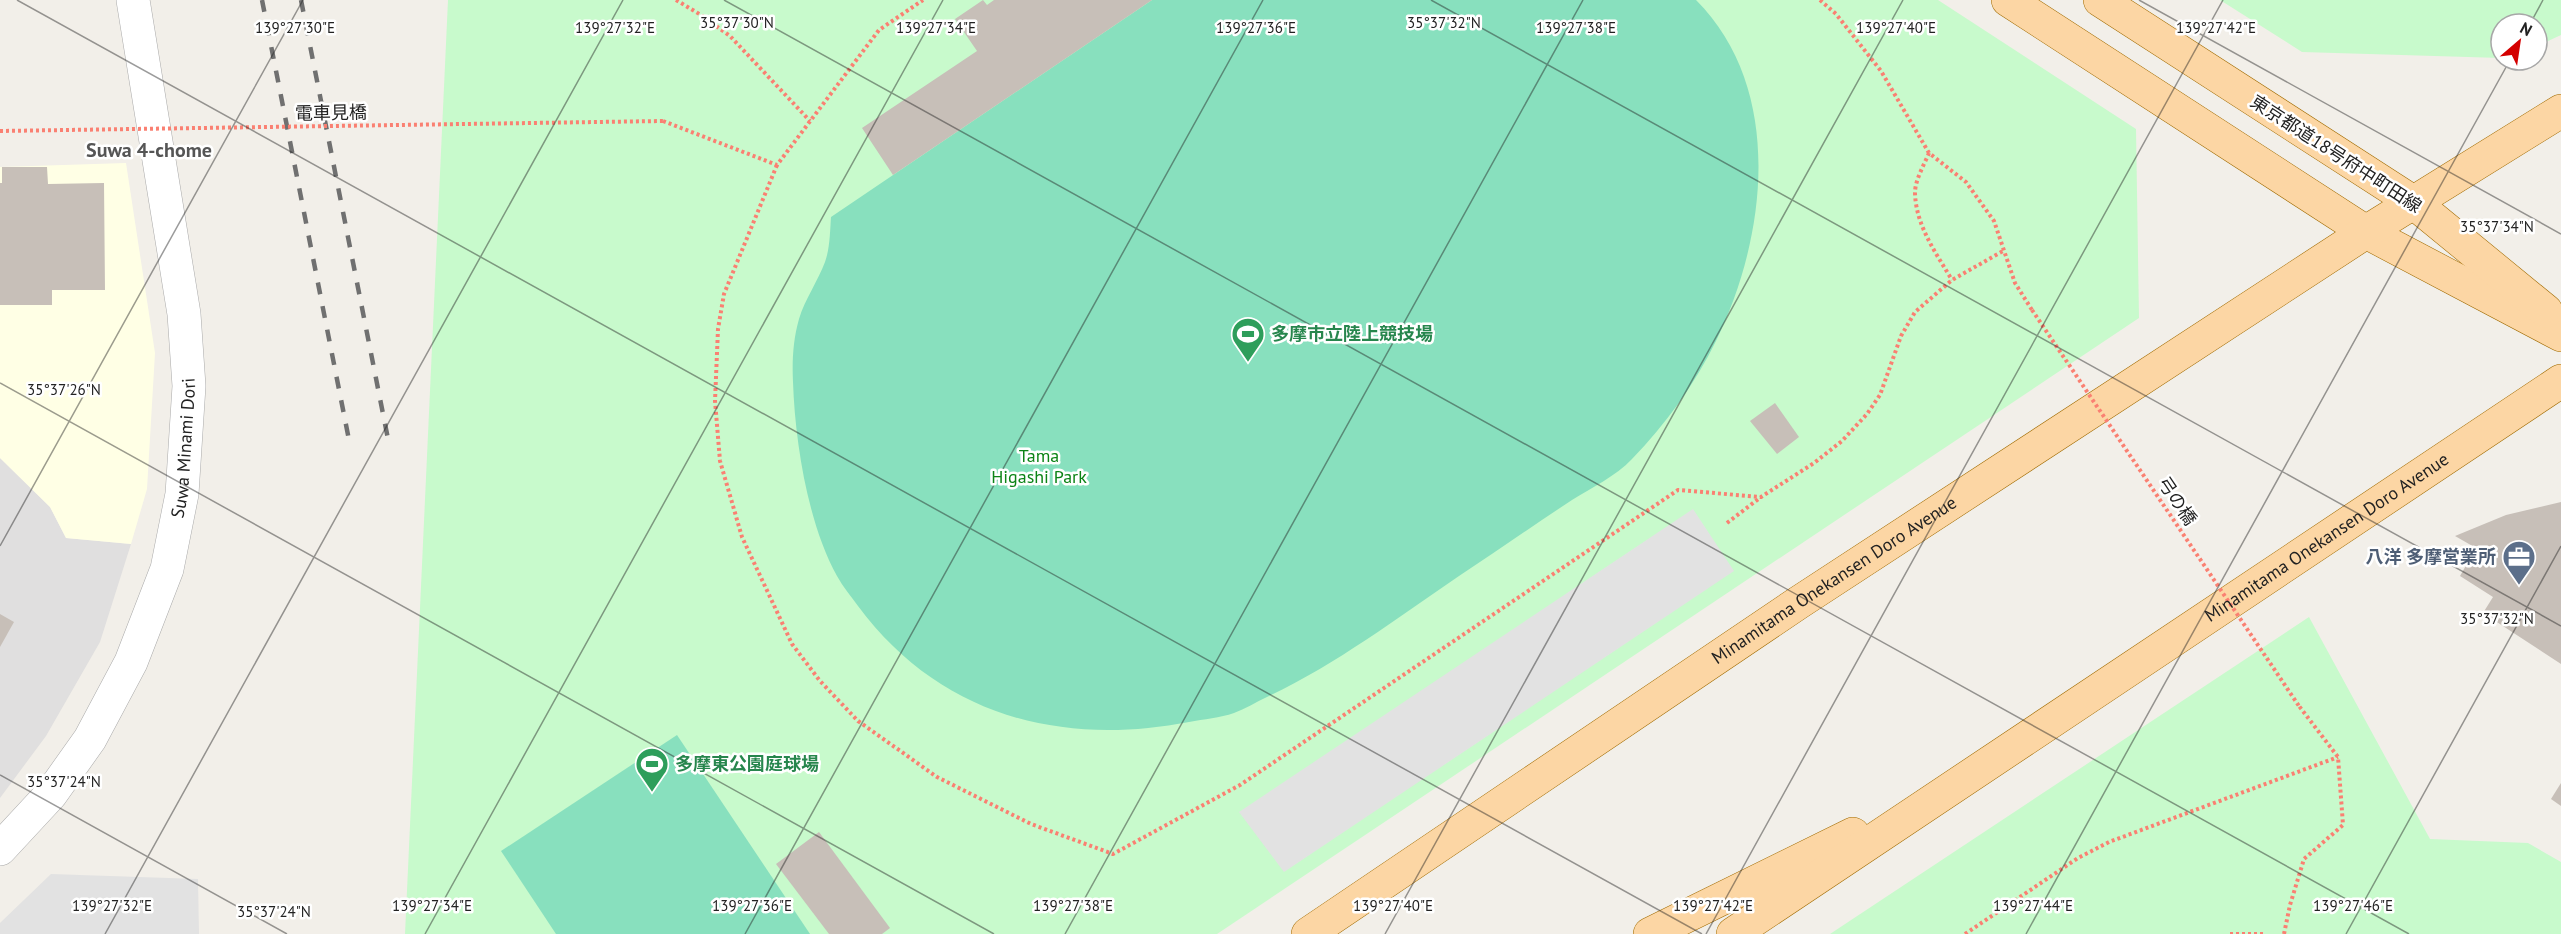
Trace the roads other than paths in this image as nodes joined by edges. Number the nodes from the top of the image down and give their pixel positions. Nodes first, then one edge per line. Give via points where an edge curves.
1 (133, 0) edge
2 (2008, 0) edge
3 (2100, 0) edge
4 (2561, 111) edge
5 (2413, 202) junction
6 (2366, 232) junction
7 (2561, 323) edge
8 (2561, 335) edge
9 (2561, 381) edge
10 (1947, 791) junction
11 (0, 849) edge
12 (1308, 934) edge
13 (1650, 934) edge
14 (1733, 934) edge

1 - 11 street, Suwa Minami Dori via 184,314 189,386 182,494 167,569 131,662 90,739 51,794
2 - 6 main road
3 - 5 main road, 東京都道18号府中町田線
4 - 5 main road, Minamitama Onekansen Doro Avenue
5 - 6 main road, Minamitama Onekansen Doro Avenue
5 - 7 main road, 東京都道18号府中町田線
6 - 8 main road
6 - 12 main road, Minamitama Onekansen Doro Avenue via 1798,603
9 - 10 main road, Minamitama Onekansen Doro Avenue
10 - 13 main road
10 - 14 main road, Minamitama Onekansen Doro Avenue

